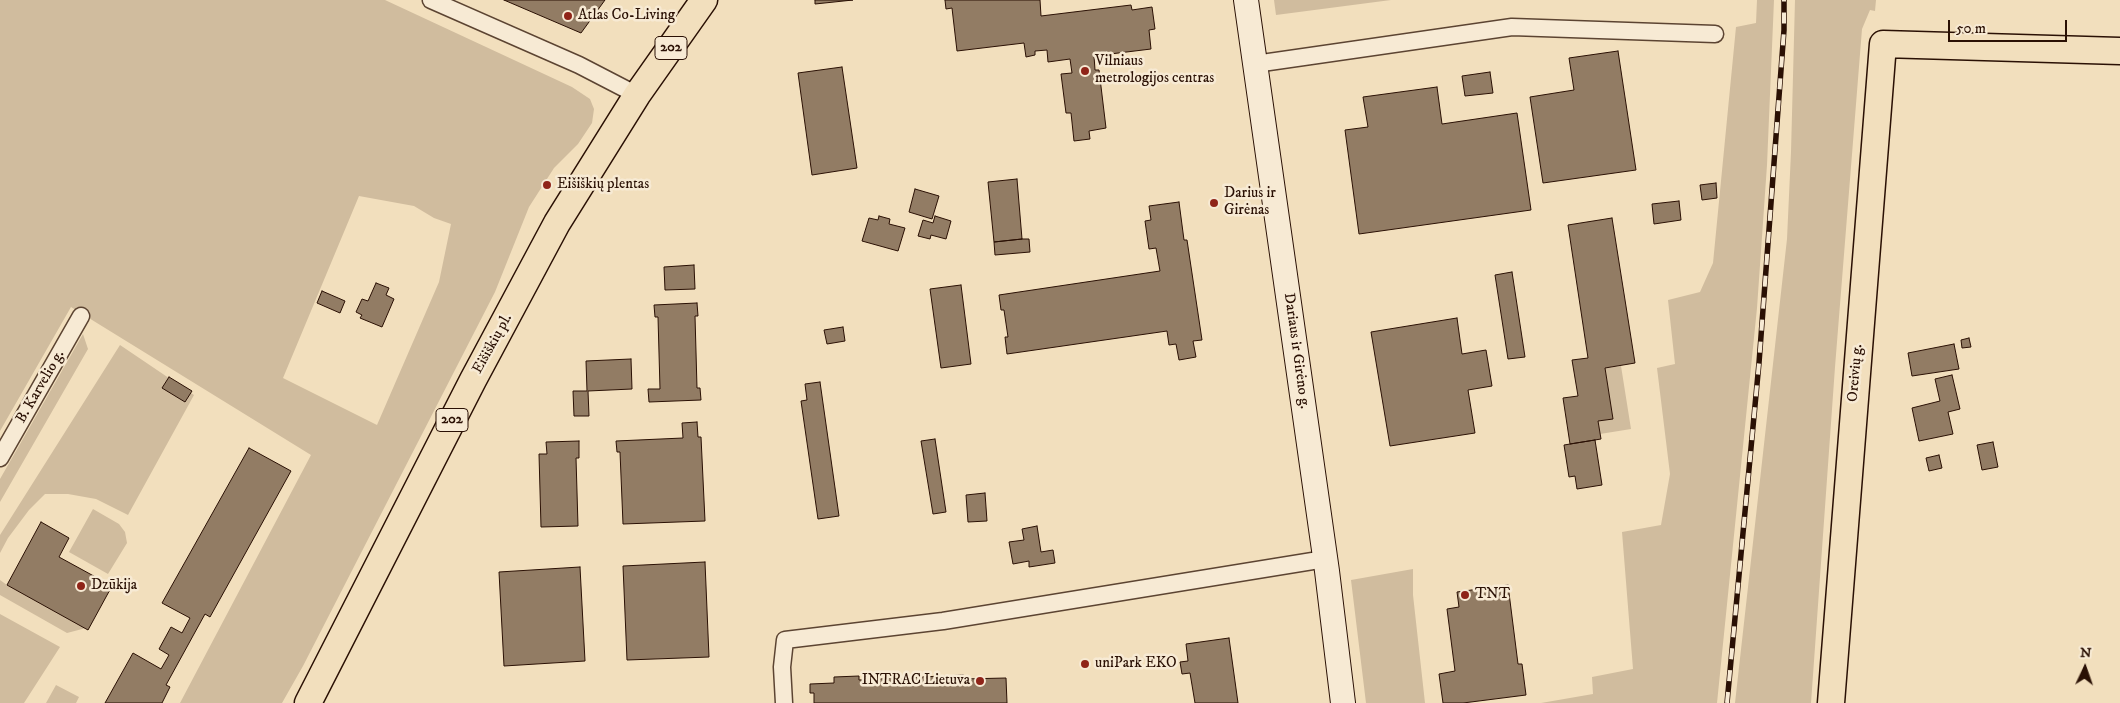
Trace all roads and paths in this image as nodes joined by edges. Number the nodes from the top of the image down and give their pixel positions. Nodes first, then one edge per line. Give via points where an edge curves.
1 (430, 0) edge
2 (704, 0) edge
3 (1246, 0) edge
4 (1716, 34) dead end
5 (2120, 51) edge
6 (1255, 64) junction
7 (637, 95) junction
8 (81, 316) dead end
9 (0, 458) edge
10 (1325, 559) junction
11 (308, 703) edge
12 (784, 703) edge
13 (1343, 703) edge
14 (1831, 703) edge

1 - 7 street via 579,65
2 - 7 main road, Eišiškių pl. / 202
3 - 6 main road, Dariaus ir Girėno g.
4 - 6 street via 1512,27
5 - 14 main road, Oreivių g. via 1883,44
6 - 10 main road, Dariaus ir Girėno g.
7 - 11 main road, Eišiškių pl. / 202 via 557,223
8 - 9 street, B. Karvelio g.
10 - 12 street via 943,621 785,640 782,667
10 - 13 main road, Dariaus ir Girėno g.

